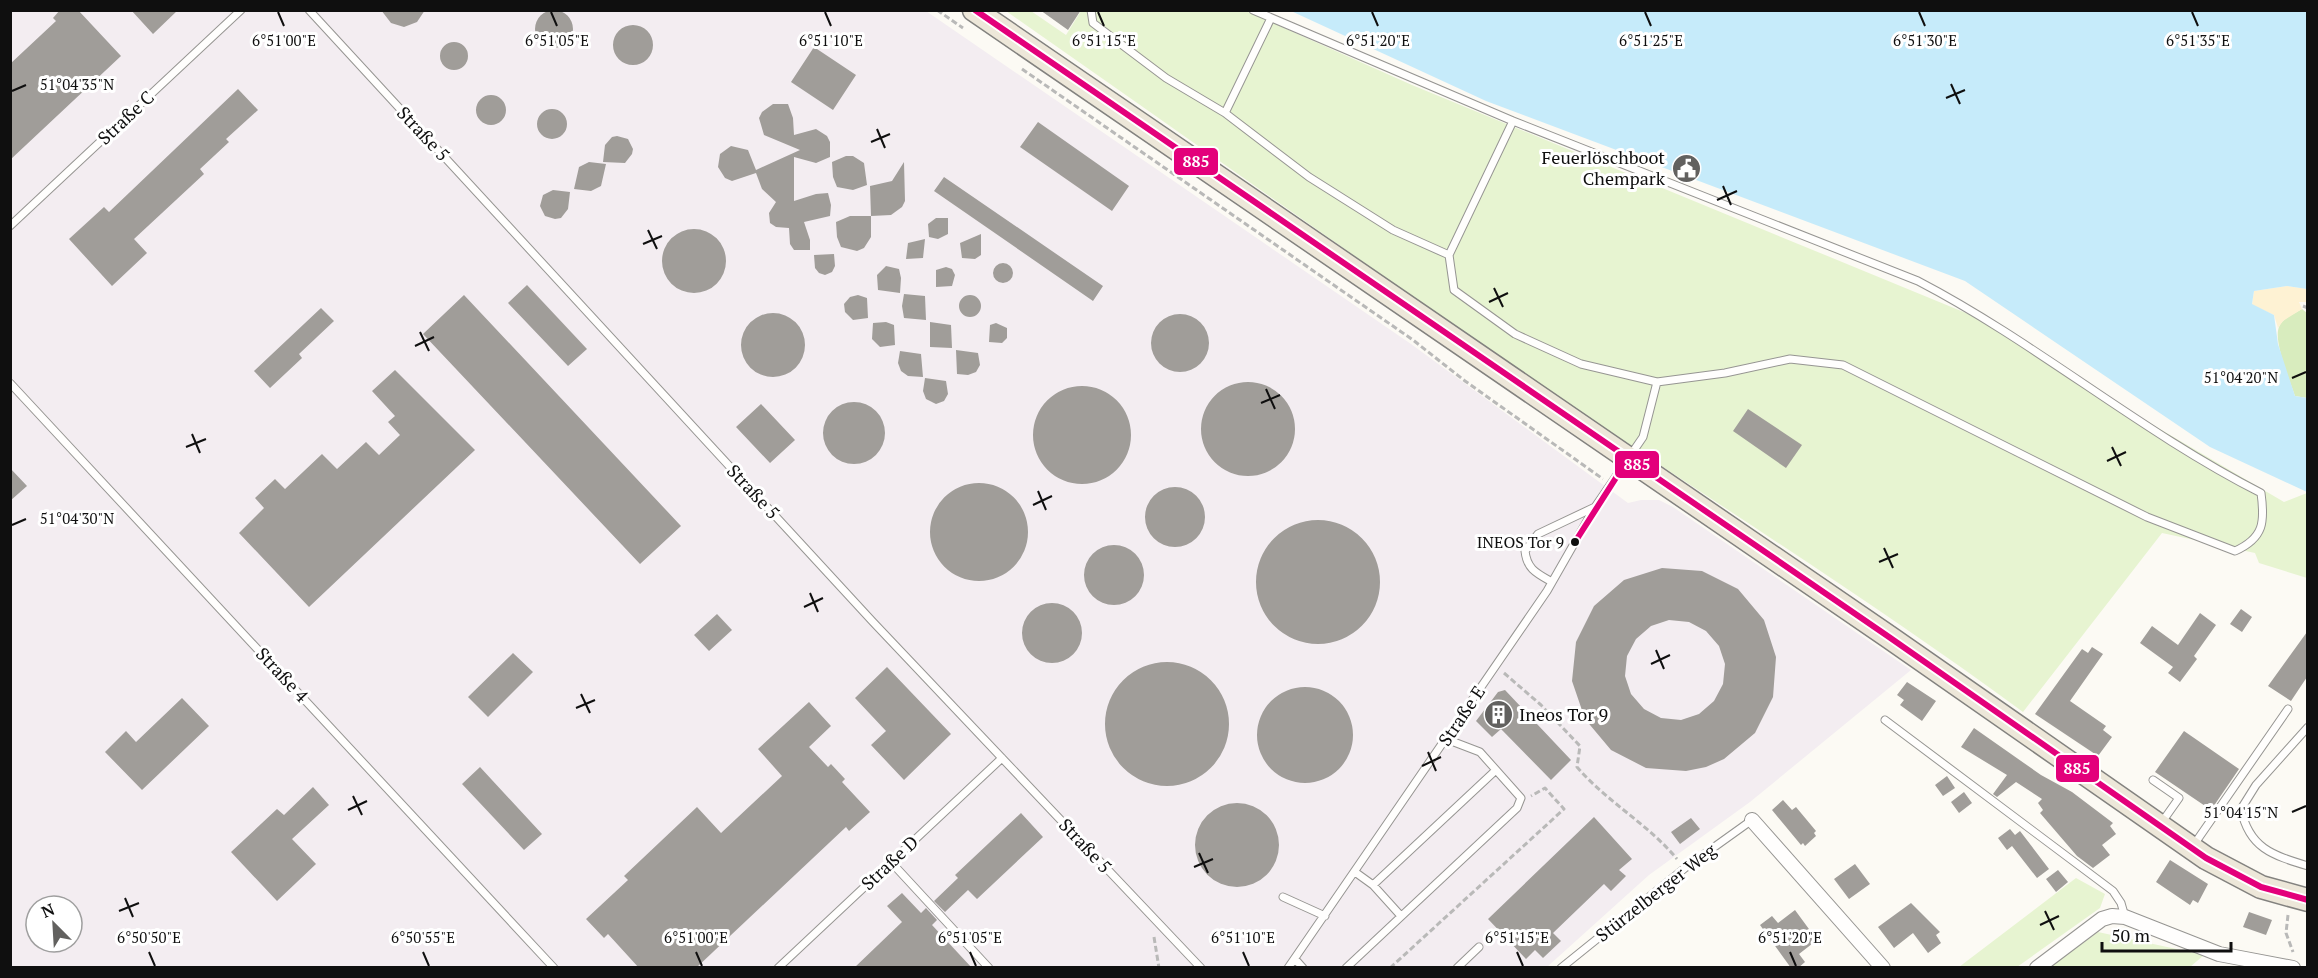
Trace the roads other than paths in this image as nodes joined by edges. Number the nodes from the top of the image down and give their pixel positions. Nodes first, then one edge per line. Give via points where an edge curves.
1 (241, 10) edge
2 (309, 10) edge
3 (1091, 10) edge
4 (1253, 10) edge
5 (1271, 18) junction
6 (970, 20) edge
7 (1225, 112) junction
8 (1513, 121) junction
9 (10, 226) edge
10 (1449, 255) junction
11 (1657, 382) junction
12 (10, 383) edge
13 (1628, 459) junction
14 (1595, 507) junction
15 (1552, 582) junction
16 (2288, 709) dead end
17 (1885, 720) dead end
18 (2307, 727) edge
19 (1446, 739) junction
20 (1002, 758) junction
21 (1496, 770) junction
22 (2153, 780) dead end
23 (1752, 820) joint
24 (2159, 827) junction
25 (2191, 848) junction
26 (891, 862) junction
27 (2307, 866) edge
28 (1355, 872) junction
29 (1373, 885) junction
30 (1283, 897) dead end
31 (2300, 898) edge
32 (1325, 916) junction
33 (1401, 916) junction
34 (2125, 917) junction
35 (1479, 947) dead end
36 (1295, 959) junction
37 (2295, 963) edge
38 (554, 968) edge
39 (778, 968) edge
40 (989, 968) edge
41 (1201, 968) edge
42 (1288, 968) edge
43 (1303, 968) edge
44 (1346, 968) edge
45 (1457, 968) edge
46 (1561, 968) edge
47 (1883, 968) edge
48 (2037, 968) edge

1 - 9 lane, Straße C
2 - 20 lane, Straße 5
3 - 7 lane via 1093,23 1102,30 1166,78
4 - 5 lane
5 - 7 lane
5 - 8 lane
6 - 13 main road
7 - 10 lane via 1319,183 1393,230
8 - 10 lane
8 - 11 lane via 1918,281 1974,310 2213,469 2261,493 2265,519 2250,544 2235,551 2147,517 1843,365 1790,359
10 - 11 lane via 1454,290 1515,334 1581,364
11 - 13 lane, Straße E via 1642,437
12 - 38 lane, Straße 4
13 - 14 lane, Straße E
13 - 24 main road
14 - 15 lane, Straße E
14 - 15 lane via 1538,534 1525,550 1531,570
15 - 19 lane, Straße E
16 - 25 lane
17 - 34 lane via 2113,891
18 - 27 lane via 2256,785 2241,809 2245,828 2259,848
19 - 21 lane via 1480,752
19 - 28 lane, Straße E
20 - 26 lane, Straße D
20 - 41 lane, Straße 5
21 - 29 lane
21 - 33 lane via 1521,798 1517,808
22 - 24 lane via 2179,798
23 - 46 lane, Stürzelberger Weg via 1685,868
23 - 47 street
24 - 25 main road
25 - 31 main road via 2252,883
26 - 39 lane, Straße D
26 - 40 lane
28 - 29 lane
28 - 32 lane, Straße E
29 - 33 lane
30 - 32 lane
32 - 36 lane, Straße E
33 - 44 lane
34 - 37 street via 2219,954
34 - 48 street via 2102,919
35 - 45 lane
36 - 42 lane, Straße E
36 - 43 lane

